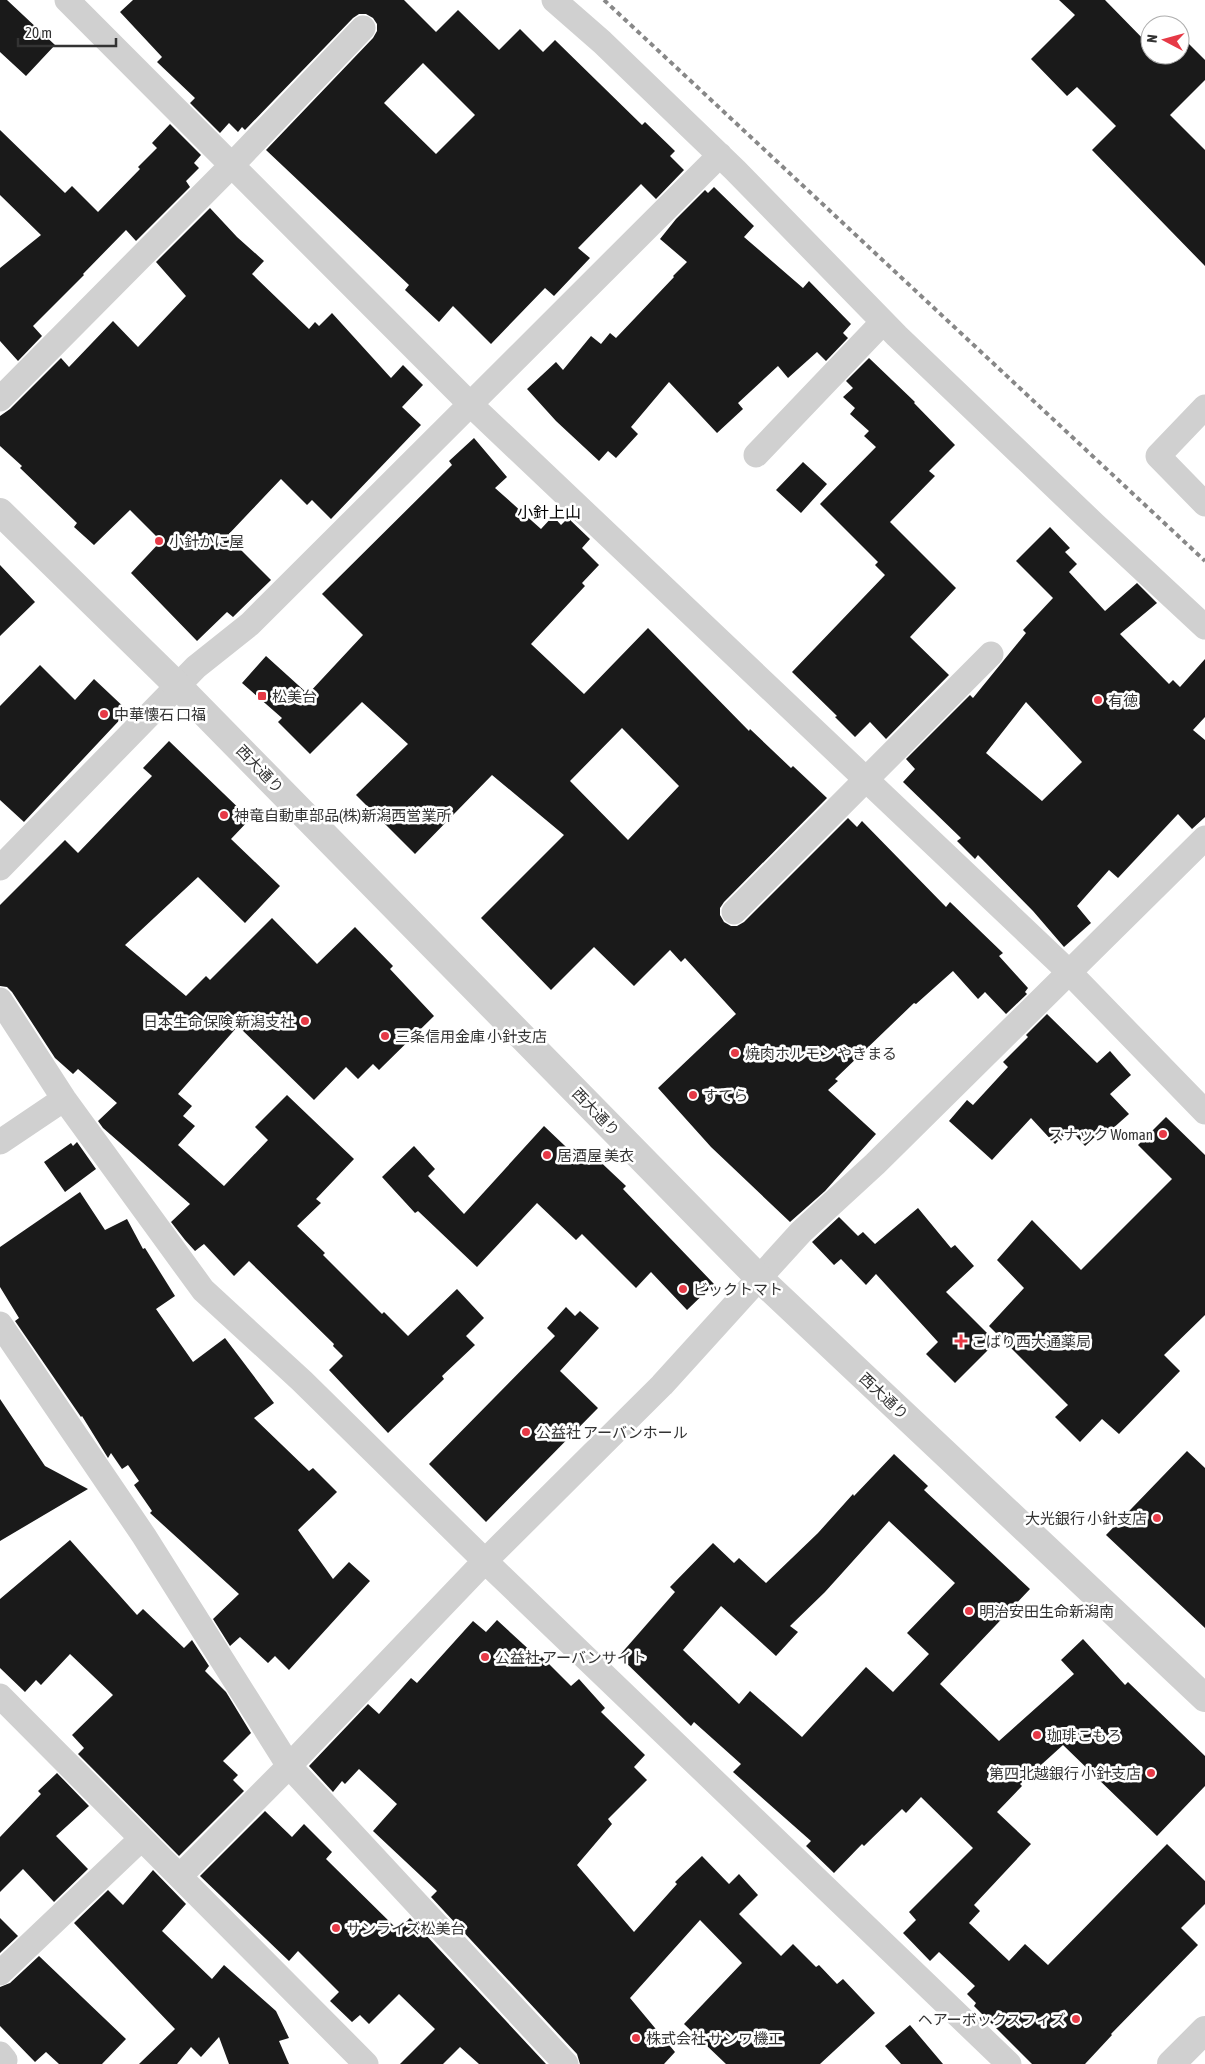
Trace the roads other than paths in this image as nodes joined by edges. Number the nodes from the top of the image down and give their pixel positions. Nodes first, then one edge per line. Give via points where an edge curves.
1 (67, 0) edge
2 (554, 0) edge
3 (363, 28) dead end
4 (720, 155) junction
5 (232, 165) junction
6 (884, 322) junction
7 (0, 399) edge
8 (470, 404) junction
9 (1205, 407) edge
10 (756, 455) dead end
11 (1205, 504) edge
12 (0, 512) edge
13 (1205, 627) edge
14 (991, 654) dead end
15 (178, 686) junction
16 (866, 779) junction
17 (1205, 838) edge
18 (0, 868) edge
19 (734, 912) dead end
20 (1068, 971) junction
21 (0, 1000) edge
22 (64, 1099) junction
23 (1205, 1112) edge
24 (0, 1142) edge
25 (760, 1279) junction
26 (0, 1324) edge
27 (486, 1561) junction
28 (0, 1696) edge
29 (1205, 1698) edge
30 (289, 1766) junction
31 (141, 1839) junction
32 (180, 1876) junction
33 (0, 1973) edge
34 (1205, 2030) edge
35 (366, 2064) edge
36 (566, 2064) edge
37 (1010, 2064) edge
38 (1171, 2064) edge

1 - 5 street
2 - 4 street
3 - 5 street
4 - 6 street
4 - 8 street
5 - 7 street
5 - 8 street
6 - 10 street
6 - 13 street
8 - 15 street via 250,624 196,667
8 - 16 street
9 - 11 street via 1158,456
12 - 15 street, 西大通り
14 - 16 street
15 - 18 street
15 - 25 street, 西大通り
16 - 19 street
16 - 20 street
17 - 20 street
20 - 23 street
20 - 25 street via 801,1232
21 - 22 street
22 - 24 street
22 - 27 street via 202,1290 302,1381
25 - 27 street via 662,1385
25 - 29 street, 西大通り
26 - 30 street via 144,1536
27 - 30 street
27 - 37 street
28 - 31 street
30 - 32 street
30 - 36 street
31 - 32 street
31 - 33 street
32 - 35 street
34 - 38 street

